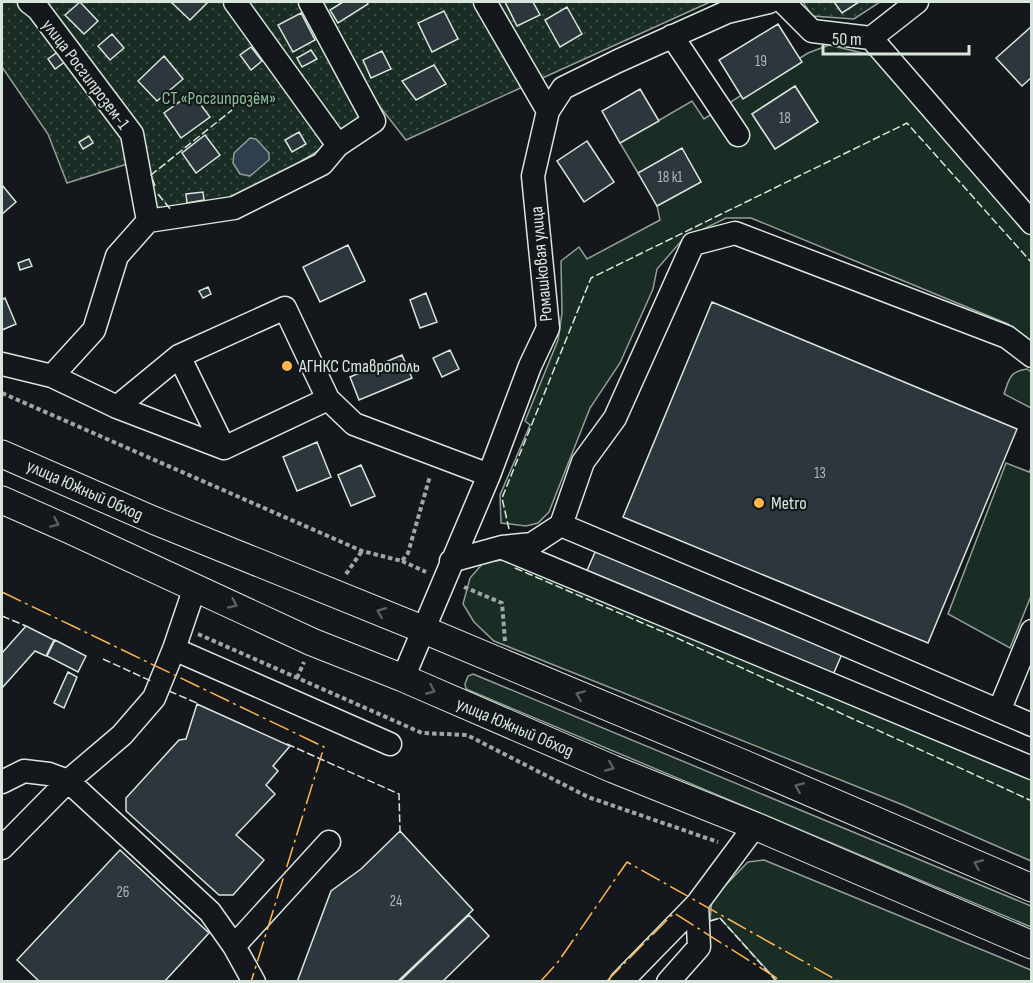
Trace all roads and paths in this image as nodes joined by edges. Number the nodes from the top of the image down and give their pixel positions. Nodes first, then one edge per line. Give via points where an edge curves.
1 (29, 2) edge
2 (235, 2) edge
3 (310, 2) edge
4 (485, 2) edge
5 (769, 2) edge
6 (783, 2) edge
7 (917, 2) edge
8 (672, 36) junction
9 (871, 38) junction
10 (548, 111) junction
11 (738, 135) dead end
12 (338, 146) junction
13 (148, 221) junction
14 (1032, 223) edge
15 (180, 356) junction
16 (1032, 356) edge
17 (2, 364) edge
18 (52, 376) junction
19 (2, 393) edge
20 (328, 399) junction
21 (117, 407) junction
22 (224, 448) junction
23 (2, 454) edge
24 (489, 475) junction
25 (430, 476) dead end
26 (2, 500) edge
27 (561, 525) junction
28 (502, 547) junction
29 (451, 561) junction
30 (195, 587) junction
31 (181, 627) junction
32 (422, 629) junction
33 (1032, 630) edge
34 (174, 649) junction
35 (403, 678) junction
36 (999, 711) junction
37 (1032, 725) edge
38 (390, 744) dead end
39 (1032, 768) edge
40 (68, 781) junction
41 (2, 782) edge
42 (755, 826) junction
43 (329, 842) dead end
44 (2, 848) edge
45 (738, 849) junction
46 (1032, 888) edge
47 (697, 904) junction
48 (1032, 945) edge
49 (234, 946) junction
50 (254, 981) edge
51 (621, 981) edge
52 (668, 981) edge

1 - 13 street, улица Росгипрозем-1 via 132,134
2 - 12 street
3 - 12 street via 374,121
4 - 10 street
5 - 8 street, Ромашковая улица via 727,12
6 - 9 street via 812,31
7 - 9 street
8 - 10 street, Ромашковая улица via 563,88
8 - 11 street
9 - 14 street
10 - 24 street, Ромашковая улица via 533,176 548,328
12 - 13 street via 322,164 234,208
13 - 18 street via 117,256 94,330
15 - 20 street via 285,308
15 - 21 street
15 - 22 street
16 - 27 street via 1007,338 735,232 693,244 615,418 583,462
17 - 18 street
18 - 21 street
19 - 25 path via 362,551 402,561 408,553
20 - 22 street
20 - 24 street via 354,424
21 - 22 street
32 -> 23 main road, улица Южный Обход
24 - 29 street, Ромашковая улица
26 -> 30 main road, улица Южный Обход
27 - 28 street via 532,544
27 - 36 street
28 - 29 street
28 - 39 street
29 - 32 street, Ромашковая улица
30 - 31 street
30 -> 35 main road, улица Южный Обход via 312,642
31 - 34 street
31 - 45 path via 422,733 467,735 588,797
32 - 35 street, Ромашковая улица
46 -> 32 main road, улица Южный Обход
33 - 36 street
34 - 38 street
34 - 40 street via 154,698 122,735
35 -> 42 main road, улица Южный Обход
36 - 37 street
40 - 41 street via 24,771
40 - 44 street
40 - 49 street via 210,912
42 - 45 street
42 - 48 main road, улица Южный Обход
43 - 49 street
45 - 47 street
47 - 51 street
47 - 52 street via 699,946
49 - 50 street

